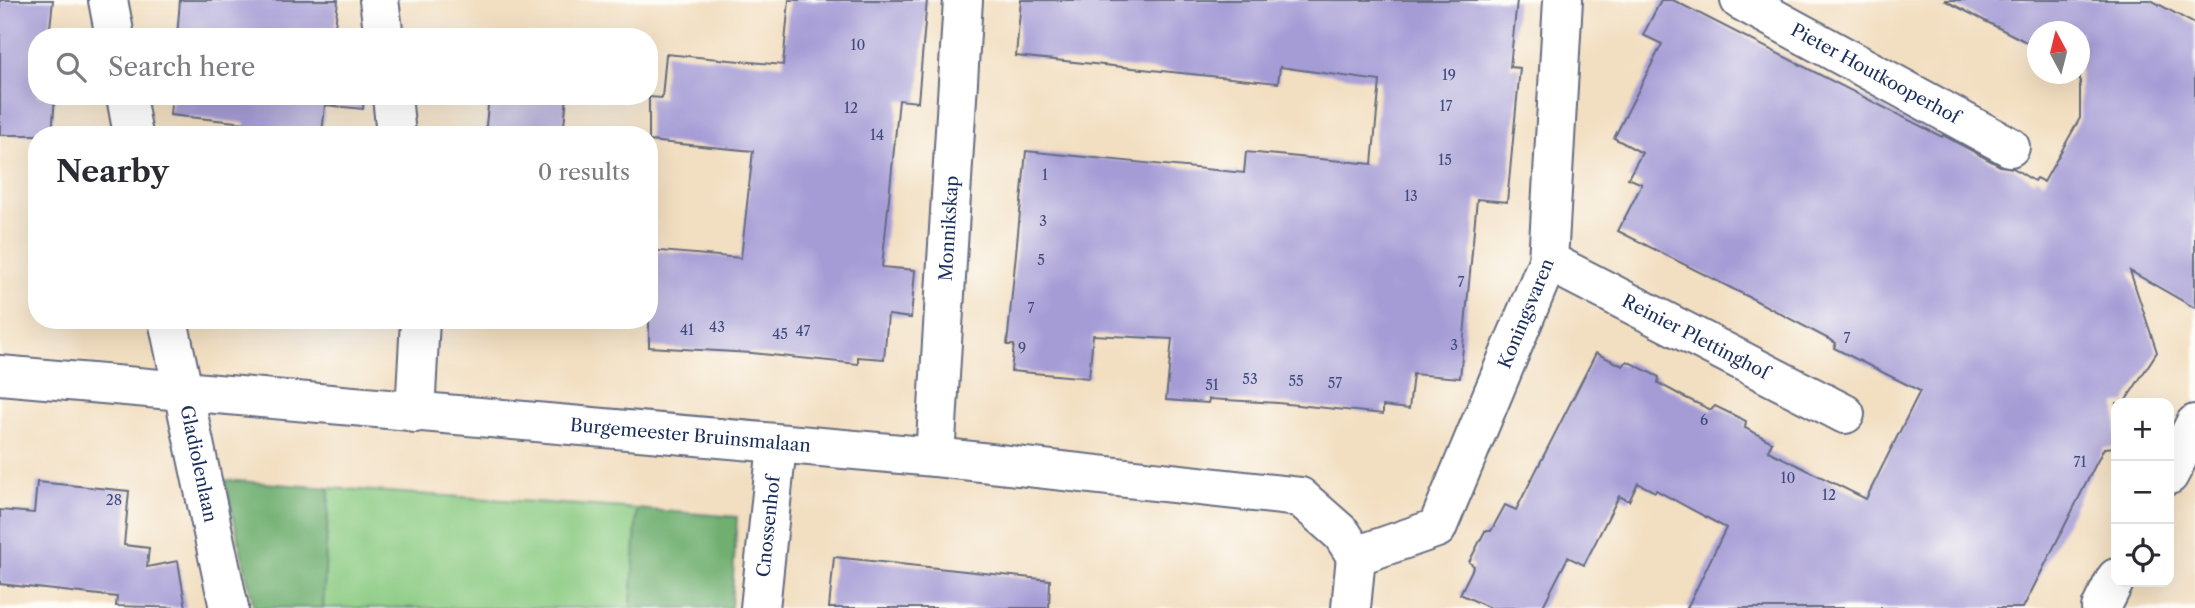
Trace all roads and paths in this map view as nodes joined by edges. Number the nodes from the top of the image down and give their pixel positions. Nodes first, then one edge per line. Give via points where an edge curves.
1 (108, 0) edge
2 (379, 0) edge
3 (963, 0) edge
4 (1563, 0) edge
5 (1740, 0) edge
6 (113, 28) edge
7 (383, 28) edge
8 (128, 105) edge
9 (393, 105) edge
10 (131, 126) edge
11 (395, 126) edge
12 (2010, 146) dead end
13 (1548, 261) junction
14 (170, 329) edge
15 (420, 329) edge
16 (0, 375) edge
17 (182, 393) junction
18 (415, 413) junction
19 (1845, 414) dead end
20 (2195, 424) edge
21 (777, 445) junction
22 (935, 457) junction
23 (2174, 465) edge
24 (1356, 556) junction
25 (2112, 587) edge
26 (229, 608) edge
27 (760, 608) edge
28 (1350, 608) edge
29 (2101, 608) edge

1 - 6 street
2 - 7 street
3 - 22 street, Monnikskap
4 - 13 street, Koningsvaren
5 - 12 street, Pieter Houtkooperhof
8 - 10 street
9 - 11 street
13 - 19 street, Reinier Plettinghof
13 - 24 street, Koningsvaren via 1437,528
14 - 17 street, Gladiolenlaan
15 - 18 street
16 - 17 street, Burgemeester Bruinsmalaan
17 - 18 street, Burgemeester Bruinsmalaan
17 - 26 street, Gladiolenlaan
18 - 21 street, Burgemeester Bruinsmalaan
20 - 23 street
21 - 22 street, Burgemeester Bruinsmalaan
21 - 27 street, Cnossenhof
22 - 24 street, Burgemeester Bruinsmalaan via 1300,498 1342,534
24 - 28 street
25 - 29 street

